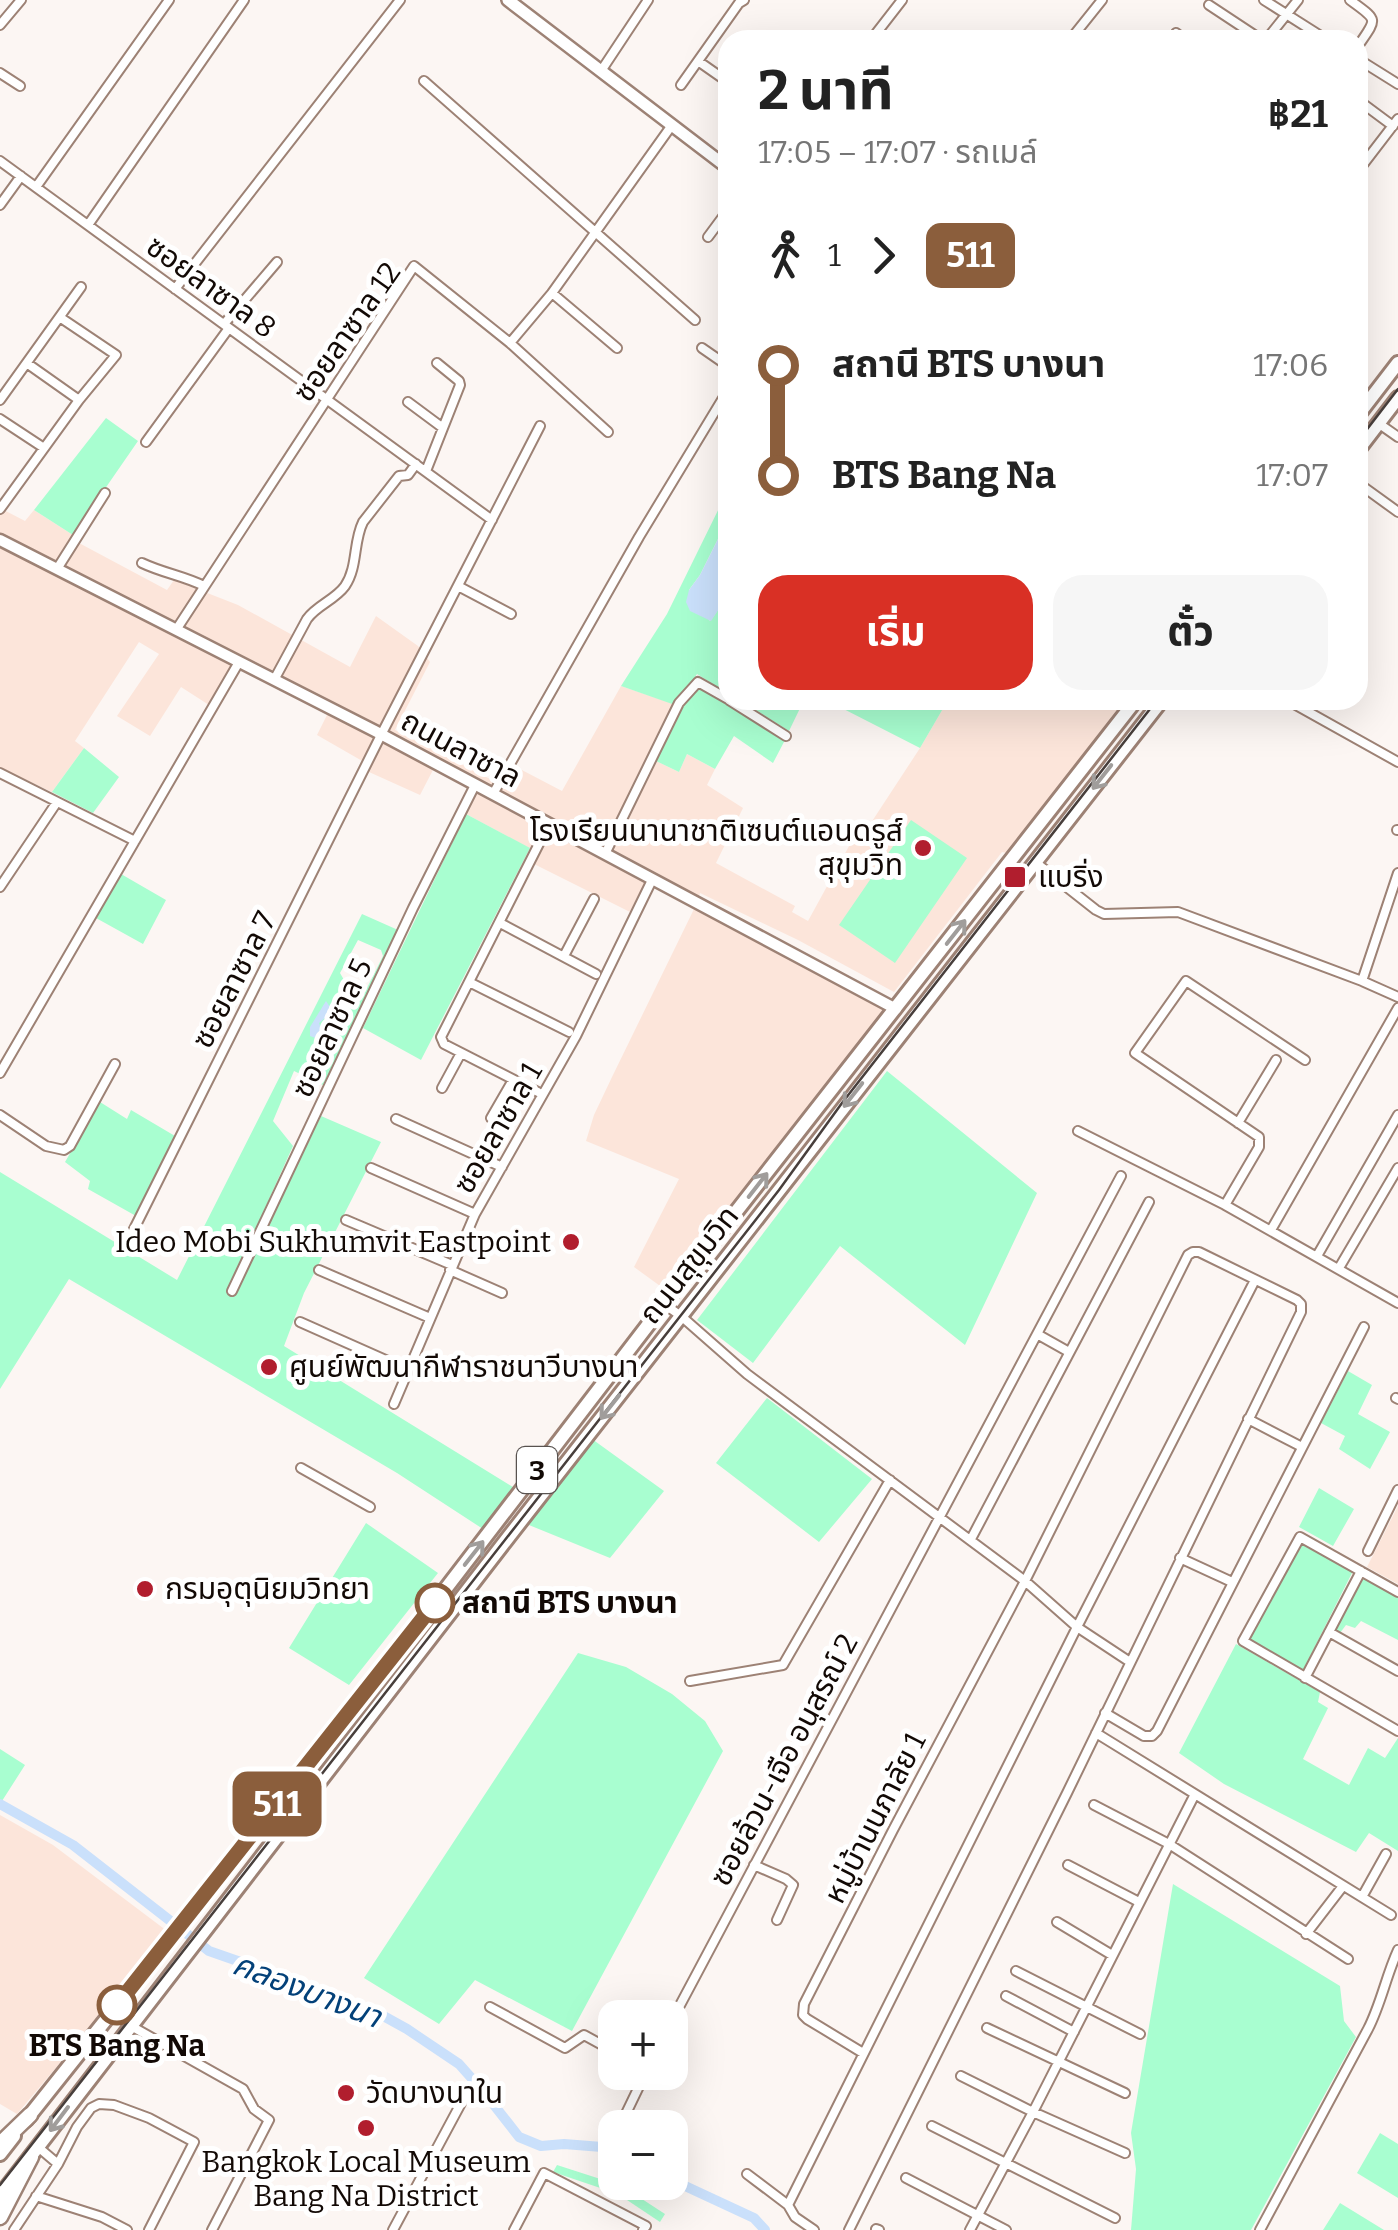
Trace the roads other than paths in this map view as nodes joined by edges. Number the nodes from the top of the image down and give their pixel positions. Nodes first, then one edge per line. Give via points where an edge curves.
1 (21, 0) edge
2 (170, 0) edge
3 (244, 0) edge
4 (400, 0) edge
5 (508, 0) edge
6 (648, 0) edge
7 (744, 0) edge
8 (1102, 0) edge
9 (1264, 0) edge
10 (1298, 0) edge
11 (1350, 0) edge
12 (899, 4) edge
13 (525, 5) edge
14 (1208, 5) dead end
15 (1286, 14) junction
16 (0, 26) edge
17 (720, 30) edge
18 (878, 30) edge
19 (1078, 30) edge
20 (1248, 30) edge
21 (1272, 30) edge
22 (1312, 30) edge
23 (1368, 32) edge
24 (718, 33) edge
25 (715, 37) junction
26 (718, 39) edge
27 (698, 60) junction
28 (1368, 65) edge
29 (601, 71) junction
30 (0, 73) edge
31 (718, 75) edge
32 (424, 81) dead end
33 (1398, 84) edge
34 (681, 85) dead end
35 (20, 86) dead end
36 (1368, 106) edge
37 (1395, 122) edge
38 (672, 124) junction
39 (718, 156) edge
40 (1368, 158) edge
41 (0, 161) edge
42 (20, 176) junction
43 (36, 187) junction
44 (0, 205) edge
45 (718, 224) edge
46 (88, 225) junction
47 (596, 232) junction
48 (708, 237) dead end
49 (278, 262) dead end
50 (81, 287) dead end
51 (175, 289) junction
52 (552, 294) junction
53 (61, 318) junction
54 (694, 320) dead end
55 (226, 326) junction
56 (510, 343) junction
57 (617, 348) dead end
58 (702, 348) dead end
59 (718, 359) edge
60 (1398, 363) edge
61 (28, 364) junction
62 (437, 364) dead end
63 (327, 398) junction
64 (1398, 398) edge
65 (0, 400) edge
66 (79, 400) junction
67 (1368, 401) edge
68 (408, 402) dead end
69 (718, 407) edge
70 (0, 419) edge
71 (1378, 423) junction
72 (540, 426) dead end
73 (444, 428) junction
74 (608, 432) dead end
75 (1368, 436) edge
76 (1398, 437) edge
77 (146, 442) dead end
78 (44, 448) junction
79 (405, 456) junction
80 (416, 464) junction
81 (426, 471) junction
82 (398, 476) junction
83 (1368, 490) edge
84 (106, 493) dead end
85 (0, 509) edge
86 (1398, 512) edge
87 (492, 520) junction
88 (0, 540) edge
89 (142, 563) dead end
90 (57, 569) junction
91 (204, 586) junction
92 (458, 586) junction
93 (511, 614) dead end
94 (176, 630) junction
95 (239, 662) junction
96 (274, 680) junction
97 (718, 694) edge
98 (744, 710) edge
99 (1128, 710) edge
100 (1154, 710) edge
101 (1304, 710) edge
102 (1313, 710) edge
103 (1311, 714) junction
104 (381, 734) junction
105 (786, 736) dead end
106 (1398, 762) edge
107 (0, 772) edge
108 (475, 785) junction
109 (494, 794) junction
110 (57, 802) junction
111 (549, 824) junction
112 (134, 841) junction
113 (605, 854) junction
114 (1035, 862) junction
115 (1398, 873) edge
116 (652, 880) junction
117 (0, 887) edge
118 (594, 899) dead end
119 (500, 922) junction
120 (564, 956) junction
121 (596, 974) dead end
122 (1362, 981) junction
123 (469, 982) junction
124 (1398, 997) edge
125 (896, 1008) junction
126 (1398, 1008) edge
127 (913, 1018) junction
128 (569, 1032) dead end
129 (460, 1053) junction
130 (1276, 1060) dead end
131 (1305, 1060) dead end
132 (115, 1064) dead end
133 (0, 1073) edge
134 (512, 1080) junction
135 (442, 1088) dead end
136 (538, 1092) dead end
137 (0, 1115) edge
138 (1398, 1115) edge
139 (491, 1118) dead end
140 (396, 1119) dead end
141 (1238, 1123) junction
142 (1078, 1131) dead end
143 (502, 1167) junction
144 (371, 1168) dead end
145 (1398, 1168) edge
146 (1121, 1176) dead end
147 (1149, 1202) dead end
148 (1225, 1204) junction
149 (475, 1214) junction
150 (346, 1220) dead end
151 (1270, 1230) junction
152 (126, 1244) dead end
153 (1317, 1256) junction
154 (451, 1267) junction
155 (1338, 1268) junction
156 (319, 1270) dead end
157 (1255, 1280) junction
158 (232, 1290) dead end
159 (502, 1293) dead end
160 (1398, 1303) edge
161 (664, 1304) junction
162 (681, 1316) junction
163 (430, 1318) junction
164 (300, 1322) dead end
165 (1364, 1327) dead end
166 (1037, 1334) junction
167 (1069, 1352) junction
168 (408, 1370) junction
169 (394, 1404) dead end
170 (1248, 1419) junction
171 (1302, 1447) junction
172 (301, 1468) dead end
173 (890, 1480) junction
174 (1398, 1490) edge
175 (370, 1506) dead end
176 (939, 1517) junction
177 (970, 1539) junction
178 (1368, 1551) dead end
179 (1180, 1558) junction
180 (1360, 1571) junction
181 (1025, 1580) junction
182 (1232, 1582) junction
183 (1398, 1592) edge
184 (1076, 1627) junction
185 (1329, 1632) junction
186 (1130, 1662) junction
187 (1398, 1671) edge
188 (1306, 1678) junction
189 (690, 1681) dead end
190 (1105, 1713) junction
191 (1398, 1732) edge
192 (1096, 1733) junction
193 (1195, 1794) junction
194 (1094, 1805) dead end
195 (1169, 1844) junction
196 (1386, 1854) dead end
197 (754, 1864) junction
198 (1068, 1864) dead end
199 (1343, 1886) junction
200 (1362, 1897) junction
201 (1139, 1902) junction
202 (1391, 1915) dead end
203 (776, 1920) dead end
204 (1057, 1922) dead end
205 (1306, 1934) junction
206 (1398, 1950) edge
207 (1112, 1954) junction
208 (1348, 1960) dead end
209 (1016, 1971) dead end
210 (1006, 1996) dead end
211 (683, 2000) edge
212 (1088, 2006) junction
213 (490, 2007) dead end
214 (131, 2026) junction
215 (987, 2028) dead end
216 (1074, 2032) junction
217 (1140, 2034) dead end
218 (598, 2043) edge
219 (862, 2053) junction
220 (1059, 2062) junction
221 (961, 2076) dead end
222 (82, 2089) junction
223 (1126, 2093) dead end
224 (466, 2094) dead end
225 (99, 2104) junction
226 (1033, 2112) junction
227 (30, 2114) junction
228 (932, 2126) dead end
229 (0, 2144) edge
230 (34, 2152) junction
231 (1125, 2153) dead end
232 (0, 2154) edge
233 (58, 2164) junction
234 (1005, 2164) junction
235 (747, 2174) dead end
236 (906, 2178) dead end
237 (0, 2196) edge
238 (36, 2196) junction
239 (788, 2205) junction
240 (977, 2216) junction
241 (0, 2217) edge
242 (1115, 2218) dead end
243 (14, 2230) edge
244 (126, 2230) edge
245 (149, 2230) edge
246 (212, 2230) edge
247 (393, 2230) edge
248 (514, 2230) edge
249 (644, 2230) edge
250 (814, 2230) edge
251 (848, 2230) edge
252 (970, 2230) edge
253 (1006, 2230) edge
254 (1260, 2230) edge

1 - 16 street
2 - 43 street
3 - 46 street
4 - 51 street
5 - 13 main road
6 - 29 street
7 - 17 street
8 - 19 street
9 - 15 street
10 - 15 street
11 - 23 street via 1372,16
12 - 18 street
13 - 29 main road
14 - 20 street
15 - 21 street
15 - 22 street
24 - 25 street
25 - 26 street
25 - 27 street
27 - 31 street
27 - 34 street
28 - 33 street
29 - 38 main road
30 - 35 street
32 - 47 street
36 - 37 street
37 - 40 street
38 - 39 main road
38 - 47 street
41 - 42 street, ซอยลาซาล 8
42 - 43 street, ซอยลาซาล 8
42 - 44 street
43 - 46 street, ซอยลาซาล 8
45 - 48 street
46 - 51 street, ซอยลาซาล 8
47 - 52 street
47 - 54 street
49 - 55 street
50 - 53 street
51 - 55 street, ซอยลาซาล 8
52 - 56 street
52 - 57 street
53 - 61 street
53 - 66 street via 116,355
55 - 63 street, ซอยลาซาล 8
55 - 77 street
56 - 63 street, ซอยลาซาล 12 via 414,266
56 - 74 street, ซอยลาซาล 12
58 - 59 street
60 - 67 highway
61 - 65 street
61 - 66 street
62 - 73 street via 460,385
63 - 79 street, ซอยลาซาล 8
63 - 91 street, ซอยลาซาล 12
64 - 71 highway
66 - 78 street
68 - 73 street
69 - 109 street
70 - 78 street
71 - 75 highway
71 - 76 street
72 - 87 street
73 - 81 street
78 - 85 street
79 - 80 street, ซอยลาซาล 8
79 - 82 street
80 - 81 street, ซอยลาซาล 8
80 - 82 street
81 - 87 street, ซอยลาซาล 8
82 - 96 street via 359,530 347,583 313,610
83 - 86 street
84 - 90 street
87 - 92 street
88 - 90 street, ถนนลาซาล
89 - 91 street
90 - 94 street, ถนนลาซาล
91 - 94 street, ซอยลาซาล 12
92 - 93 street
92 - 104 street
94 - 95 street, ถนนลาซาล
95 - 96 street, ถนนลาซาล
95 - 112 street
96 - 104 street, ถนนลาซาล
97 - 113 street via 693,685
98 - 105 street
125 -> 99 highway, ถนนสุขุมวิท / 3
100 -> 114 highway, ถนนสุขุมวิท / 3
101 - 103 street
102 - 103 street
103 - 106 street
104 - 108 street, ถนนลาซาล
104 - 152 street, ซอยลาซาล 7
107 - 110 street
108 - 109 street, ถนนลาซาล
108 - 158 street, ซอยลาซาล 5
109 - 111 street, ถนนลาซาล
110 - 112 street
110 - 117 street
111 - 113 street, ถนนลาซาล
111 - 119 street
112 - 133 street
113 - 116 street, ถนนลาซาล
114 - 122 street via 1104,914 1178,912
114 - 127 highway, ถนนสุขุมวิท / 3
115 - 122 street
116 - 125 street, ถนนลาซาล
116 - 143 street, ซอยลาซาล 1
118 - 120 street
119 - 120 street
119 - 123 street
120 - 121 street
122 - 124 street
123 - 128 street
123 - 129 street via 441,1038
125 - 127 highway
161 -> 125 highway, ถนนสุขุมวิท / 3
126 - 151 street
127 -> 162 highway, ถนนสุขุมวิท / 3
129 - 134 street
129 - 135 street
130 - 141 street
131 - 141 street via 1186,981 1134,1053
132 - 137 street via 64,1150 46,1146
134 - 136 street
134 - 139 street
138 - 153 street
140 - 143 street
141 - 148 street via 1260,1142
142 - 148 street
143 - 149 street, ซอยลาซาล 1
144 - 149 street
145 - 155 street
146 - 166 street, ซอยล้วน-เจือ อนุสรณ์ 2
147 - 167 street
148 - 151 street
149 - 154 street, ซอยลาซาล 1
150 - 154 street
151 - 153 street
153 - 155 street
154 - 159 street
154 - 163 street, ซอยลาซาล 1
155 - 160 street
156 - 163 street
157 - 170 street via 1301,1304 1301,1312
157 - 181 street via 1199,1252 1188,1254
157 - 184 street
161 - 162 street
227 -> 161 highway, ถนนสุขุมวิท / 3 via 362,1698
162 - 173 street
162 -> 214 highway, ถนนสุขุมวิท / 3
163 - 168 street, ซอยลาซาล 1
164 - 168 street
165 - 171 street
166 - 167 street
166 - 176 street, ซอยล้วน-เจือ อนุสรณ์ 2
167 - 177 street
168 - 169 street, ซอยลาซาล 1
170 - 171 street
170 - 179 street
171 - 182 street
172 - 175 street
173 - 176 street
173 - 189 street via 782,1665
174 - 178 street
176 - 177 street
176 - 197 street, ซอยล้วน-เจือ อนุสรณ์ 2
177 - 181 street
179 - 182 street
179 - 186 street
180 - 183 street
180 - 185 street
180 - 188 street via 1300,1537 1243,1641
181 - 184 street
181 - 219 street, หมู่บ้านนภาลัย 1 via 804,2004 806,2019
182 - 190 street via 1157,1731 1144,1736
184 - 186 street
184 - 219 street
185 - 187 street
185 - 188 street
186 - 190 street
188 - 191 street
190 - 192 street
192 - 193 street
192 - 251 street
193 - 195 street
193 - 199 street
194 - 195 street
195 - 201 street
195 - 205 street
196 - 200 street
197 - 203 street via 792,1885
197 - 211 street, ซอยล้วน-เจือ อนุสรณ์ 2
198 - 201 street
199 - 200 street
199 - 205 street
200 - 202 street
201 - 207 street
204 - 207 street
205 - 208 street
206 - 254 street via 1378,2010
207 - 212 street
209 - 212 street
210 - 216 street
212 - 216 street
212 - 217 street
213 - 218 street via 565,2048 584,2035
214 - 222 highway, ถนนสุขุมวิท / 3
214 - 246 street via 243,2090 268,2120
215 - 220 street
216 - 220 street
219 - 239 street
220 - 223 street
220 - 226 street
221 - 226 street
222 - 225 street
222 -> 230 highway, ถนนสุขุมวิท / 3
224 - 247 street
225 - 233 street via 76,2127
225 - 245 street via 149,2118 194,2142
226 - 231 street
226 - 234 street
227 - 229 highway
227 - 232 highway, ถนนสุขุมวิท / 3
228 - 234 street
230 - 233 street
230 - 237 highway, ถนนสุขุมวิท / 3
230 - 241 highway
233 - 238 street
234 - 240 street
234 - 242 street
235 - 239 street
236 - 240 street
238 - 243 street
238 - 244 street
239 - 250 street
240 - 252 street
240 - 253 street
248 - 249 street via 544,2173

